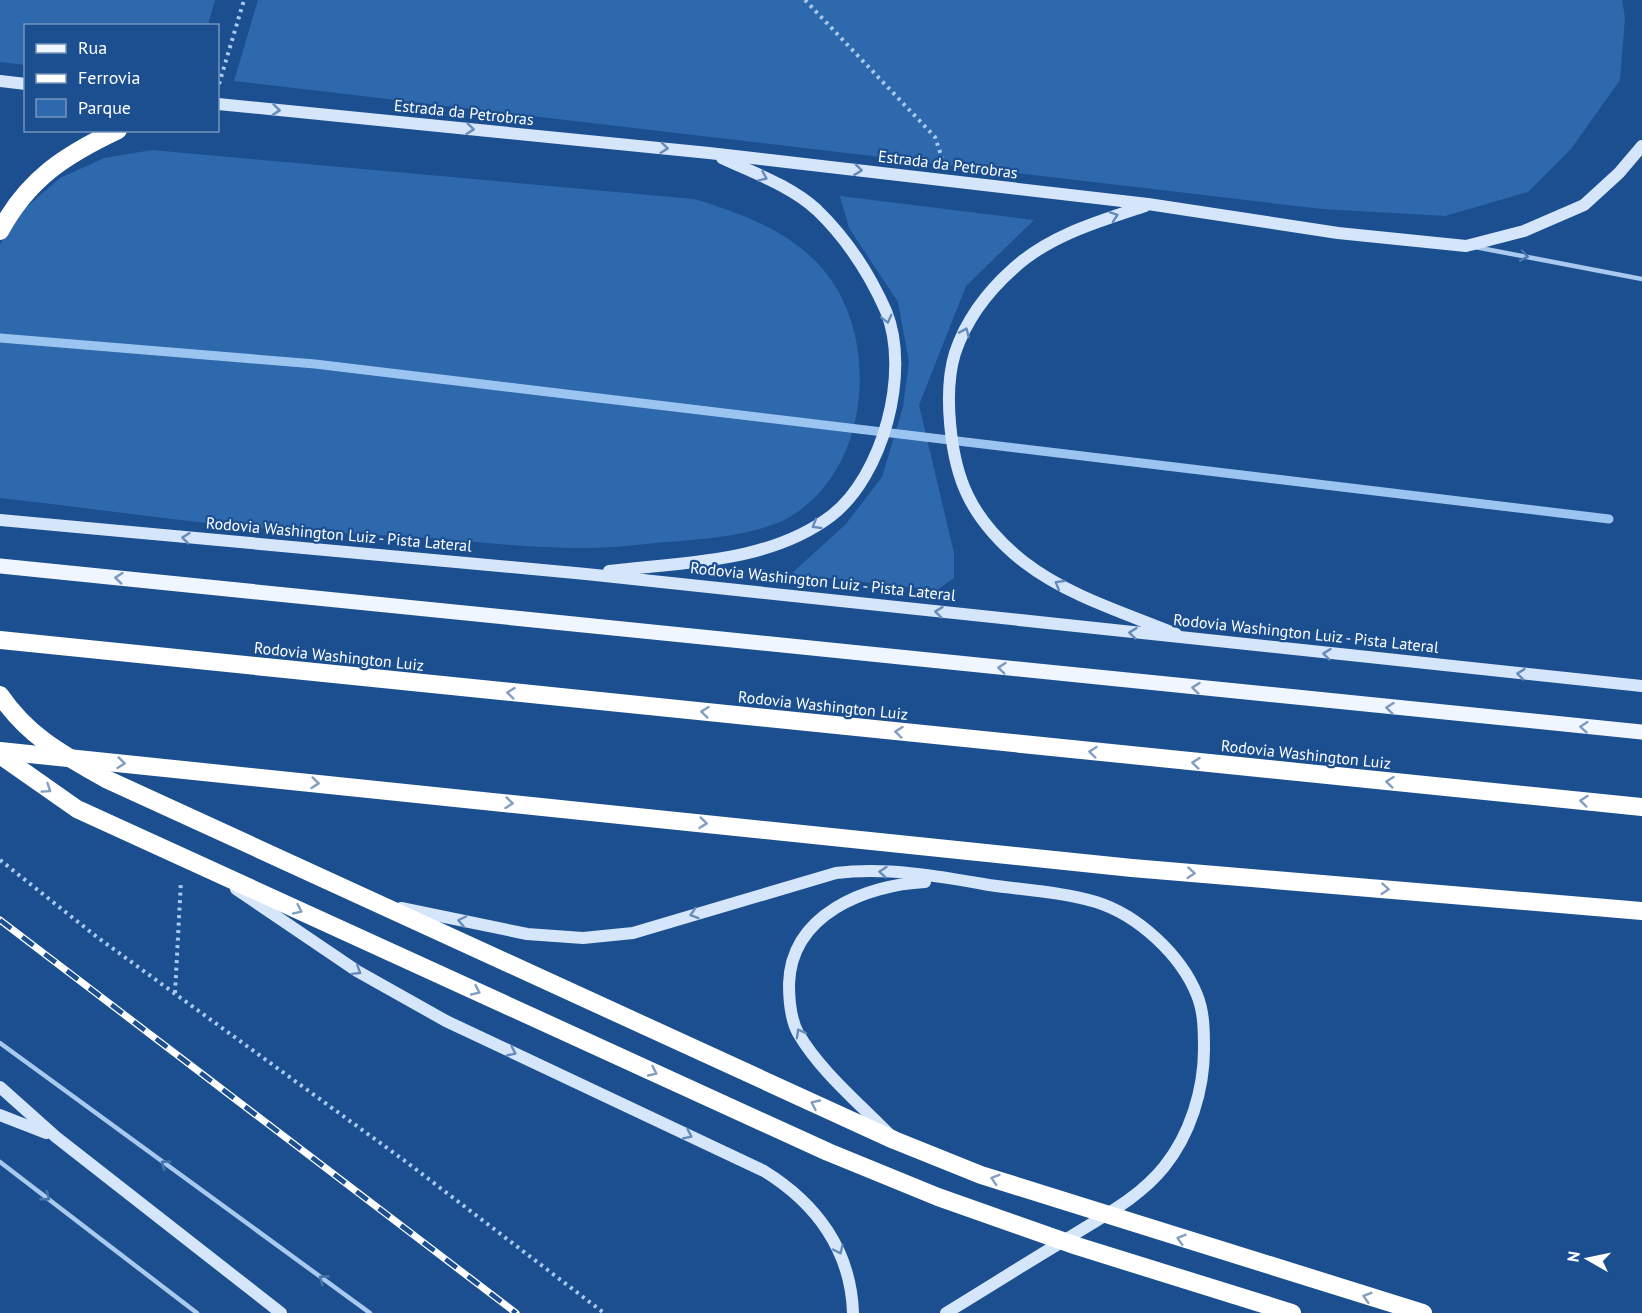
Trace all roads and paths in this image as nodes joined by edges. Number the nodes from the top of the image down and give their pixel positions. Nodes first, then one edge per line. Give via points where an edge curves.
1 (244, 0) edge
2 (805, 0) edge
3 (0, 81) edge
4 (24, 84) edge
5 (219, 84) edge
6 (219, 104) edge
7 (114, 132) edge
8 (1642, 146) edge
9 (710, 153) junction
10 (941, 180) junction
11 (1148, 204) junction
12 (0, 231) edge
13 (1466, 246) junction
14 (1642, 279) edge
15 (0, 520) edge
16 (0, 566) edge
17 (586, 574) junction
18 (0, 640) edge
19 (1191, 640) junction
20 (1642, 686) edge
21 (0, 695) edge
22 (1642, 732) edge
23 (0, 753) edge
24 (1642, 807) edge
25 (182, 857) junction
26 (0, 860) edge
27 (204, 867) junction
28 (962, 880) junction
29 (376, 903) junction
30 (1603, 907) junction
31 (1642, 911) edge
32 (1642, 919) edge
33 (175, 993) junction
34 (0, 1043) edge
35 (0, 1087) edge
36 (0, 1116) edge
37 (56, 1137) junction
38 (894, 1140) junction
39 (0, 1162) edge
40 (196, 1313) edge
41 (281, 1313) edge
42 (370, 1313) edge
43 (604, 1313) edge
44 (853, 1313) edge
45 (946, 1313) edge
46 (1292, 1313) edge
47 (1423, 1313) edge

1 - 5 path
2 - 10 path via 935,137 942,158
3 - 4 main road
6 -> 9 main road, Estrada da Petrobras
7 - 12 highway via 75,150 39,179 13,208
8 - 13 main road, Estrada da Petrobras via 1584,205 1524,231
9 -> 10 main road, Estrada da Petrobras
9 -> 17 main road via 777,183 816,209 864,269 887,313 894,351 894,385 887,420 876,456 860,487 832,515 793,539 754,552
10 - 11 main road, Estrada da Petrobras
11 - 13 main road, Estrada da Petrobras via 1338,233
19 -> 11 main road via 1067,589 1023,562 992,532 968,496 951,427 950,388 955,354 972,316 994,287 1047,244
13 -> 14 lane
17 -> 15 main road, Rodovia Washington Luiz - Pista Lateral
22 -> 16 main road
19 -> 17 main road, Rodovia Washington Luiz - Pista Lateral
24 -> 18 highway, Rodovia Washington Luiz
20 -> 19 main road, Rodovia Washington Luiz - Pista Lateral
21 - 29 highway via 16,718 51,747 106,779
23 -> 25 highway via 77,809
23 -> 30 highway via 1132,868
25 - 27 highway
25 - 33 path
26 - 33 path
27 -> 44 main road via 357,971 459,1027 784,1183 820,1217 833,1237 849,1281
27 -> 46 highway via 828,1152 938,1197 1077,1246
28 -> 29 main road via 882,872 836,873 633,933 583,938 526,934
38 -> 28 main road via 814,1056 797,1031 789,1002 789,972 800,944 819,920 843,902 873,890
28 - 45 main road via 1095,902 1131,919 1160,944 1188,977 1202,1012 1204,1057 1198,1098 1174,1153 1149,1184 1124,1204
38 -> 29 highway
30 - 31 highway
30 - 32 highway
33 - 43 path
42 -> 34 lane
35 - 37 main road
36 - 37 main road
37 - 41 main road
47 -> 38 highway via 981,1175
39 -> 40 lane

